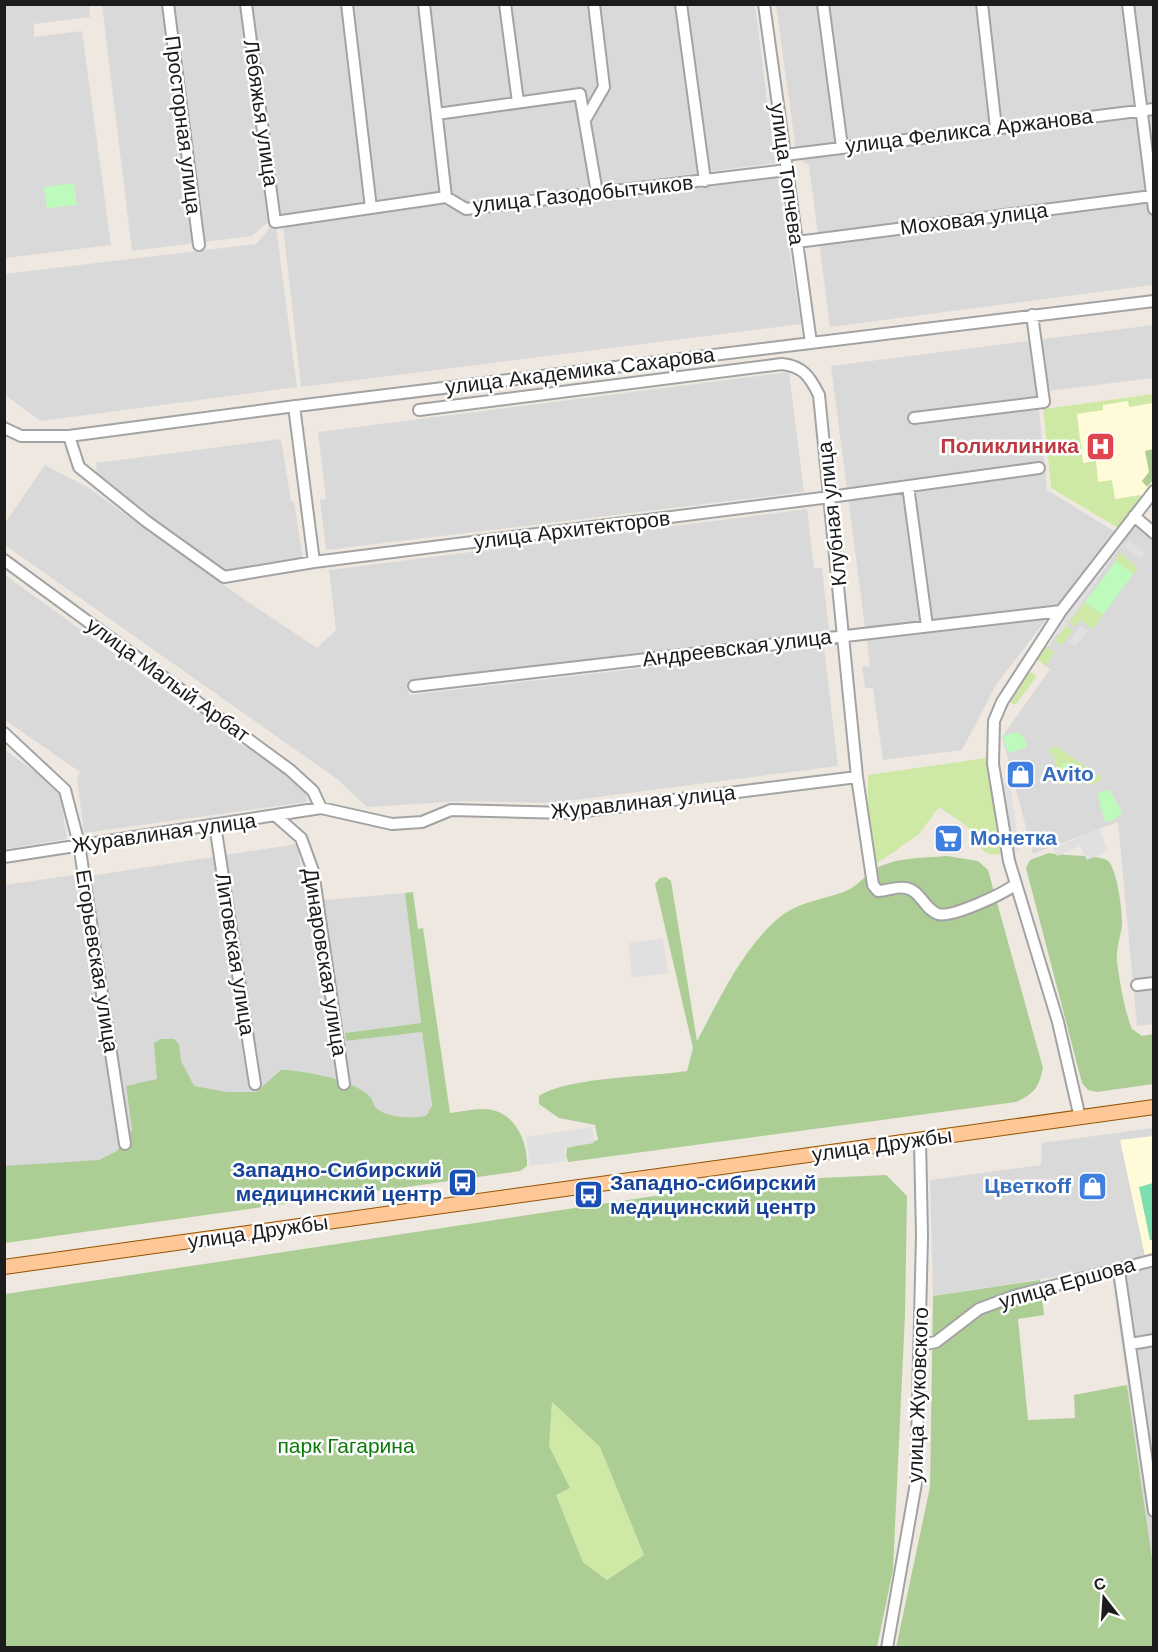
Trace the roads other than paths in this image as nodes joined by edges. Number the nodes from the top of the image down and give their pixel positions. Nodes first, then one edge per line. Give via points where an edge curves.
1 (168, 4) edge
2 (246, 4) edge
3 (347, 4) edge
4 (424, 4) edge
5 (505, 4) edge
6 (594, 4) edge
7 (681, 4) edge
8 (764, 4) edge
9 (823, 4) edge
10 (982, 4) edge
11 (1128, 4) edge
12 (518, 102) junction
13 (1154, 109) edge
14 (1140, 111) junction
15 (436, 114) junction
16 (585, 120) junction
17 (996, 128) junction
18 (842, 147) junction
19 (785, 155) junction
20 (787, 170) junction
21 (705, 181) junction
22 (597, 193) junction
23 (1152, 196) junction
24 (446, 197) junction
25 (371, 208) junction
26 (1154, 209) edge
27 (275, 222) joint
28 (797, 242) junction
29 (199, 245) dead end
30 (1154, 301) edge
31 (1032, 315) junction
32 (811, 343) junction
33 (294, 406) junction
34 (419, 410) dead end
35 (914, 418) dead end
36 (6, 432) edge
37 (69, 436) junction
38 (1039, 468) dead end
39 (908, 486) junction
40 (1154, 491) edge
41 (830, 497) junction
42 (1134, 516) junction
43 (1154, 532) edge
44 (4, 560) edge
45 (314, 562) junction
46 (1061, 611) junction
47 (927, 626) junction
48 (844, 635) junction
49 (414, 686) dead end
50 (4, 733) edge
51 (856, 777) junction
52 (321, 808) junction
53 (277, 817) junction
54 (215, 825) junction
55 (78, 844) junction
56 (4, 857) edge
57 (1016, 884) junction
58 (1154, 983) edge
59 (1137, 985) dead end
60 (255, 1084) dead end
61 (344, 1084) dead end
62 (1154, 1107) edge
63 (1080, 1118) junction
64 (920, 1140) junction
65 (125, 1144) dead end
66 (1154, 1260) edge
67 (4, 1267) edge
68 (1119, 1270) junction
69 (1154, 1340) edge
70 (1130, 1344) junction
71 (921, 1345) junction
72 (1152, 1489) edge
73 (1154, 1511) edge
74 (887, 1647) edge

1 - 29 street, Просторная улица
2 - 27 street, Лебяжья улица
3 - 25 street
4 - 15 street
5 - 12 street
6 - 16 street via 604,87
7 - 21 street
8 - 19 street, улица Топчева
9 - 18 street
10 - 17 street
11 - 14 street
12 - 15 street
12 - 16 street via 580,94
13 - 14 street, улица Феликса Аржанова
14 - 17 street, улица Феликса Аржанова
14 - 23 street
15 - 24 street
16 - 22 street
17 - 18 street, улица Феликса Аржанова
18 - 19 street, улица Феликса Аржанова
19 - 20 street, улица Топчева
20 - 21 street, улица Газодобытчиков
20 - 28 street, улица Топчева
21 - 22 street, улица Газодобытчиков
22 - 24 street, улица Газодобытчиков via 466,209
23 - 26 street
23 - 28 street, Моховая улица
24 - 25 street, улица Газодобытчиков
25 - 27 street, улица Газодобытчиков
28 - 32 street, улица Топчева
30 - 31 street, улица Академика Сахарова
31 - 32 street, улица Академика Сахарова
31 - 35 street via 1044,402
32 - 33 street, улица Академика Сахарова
33 - 37 street, улица Академика Сахарова
33 - 45 street
34 - 41 street, Клубная улица via 796,365 811,378 819,395
36 - 37 street, улица Академика Сахарова via 36,438
37 - 45 street, улица Архитекторов via 79,466 224,577
38 - 39 street, улица Архитекторов
39 - 41 street, улица Архитекторов
39 - 47 street
40 - 42 street
41 - 45 street, улица Архитекторов
41 - 48 street, Клубная улица
42 - 43 street
42 - 46 street
44 - 52 street, улица Малый Арбат via 305,782
46 - 47 street, Андреевская улица
46 - 57 street via 1002,702 994,721 993,764
47 - 48 street, Андреевская улица
48 - 49 street, Андреевская улица
48 - 51 street, Клубная улица
50 - 55 street, Егорьевская улица via 65,790
51 - 52 street, Журавлиная улица via 570,813 451,810 422,822 392,824
51 - 57 street, Клубная улица via 871,877 878,891 908,888 940,915 954,914
52 - 53 street, Журавлиная улица
53 - 54 street, Журавлиная улица
53 - 61 street, Динаровская улица via 301,838 313,871
54 - 55 street, Журавлиная улица
54 - 60 street, Литовская улица
55 - 56 street, Журавлиная улица
55 - 65 street, Егорьевская улица
57 - 63 street via 1058,1022
58 - 59 street
62 - 63 main road, улица Дружбы
63 - 64 main road, улица Дружбы
64 - 67 main road, улица Дружбы
64 - 71 street, улица Жуковского
66 - 68 street, улица Ершова
68 - 70 street
68 - 71 street, улица Ершова via 1014,1296 979,1309 936,1342
69 - 70 street
70 - 72 street
71 - 74 street, улица Жуковского via 916,1483
72 - 73 street

